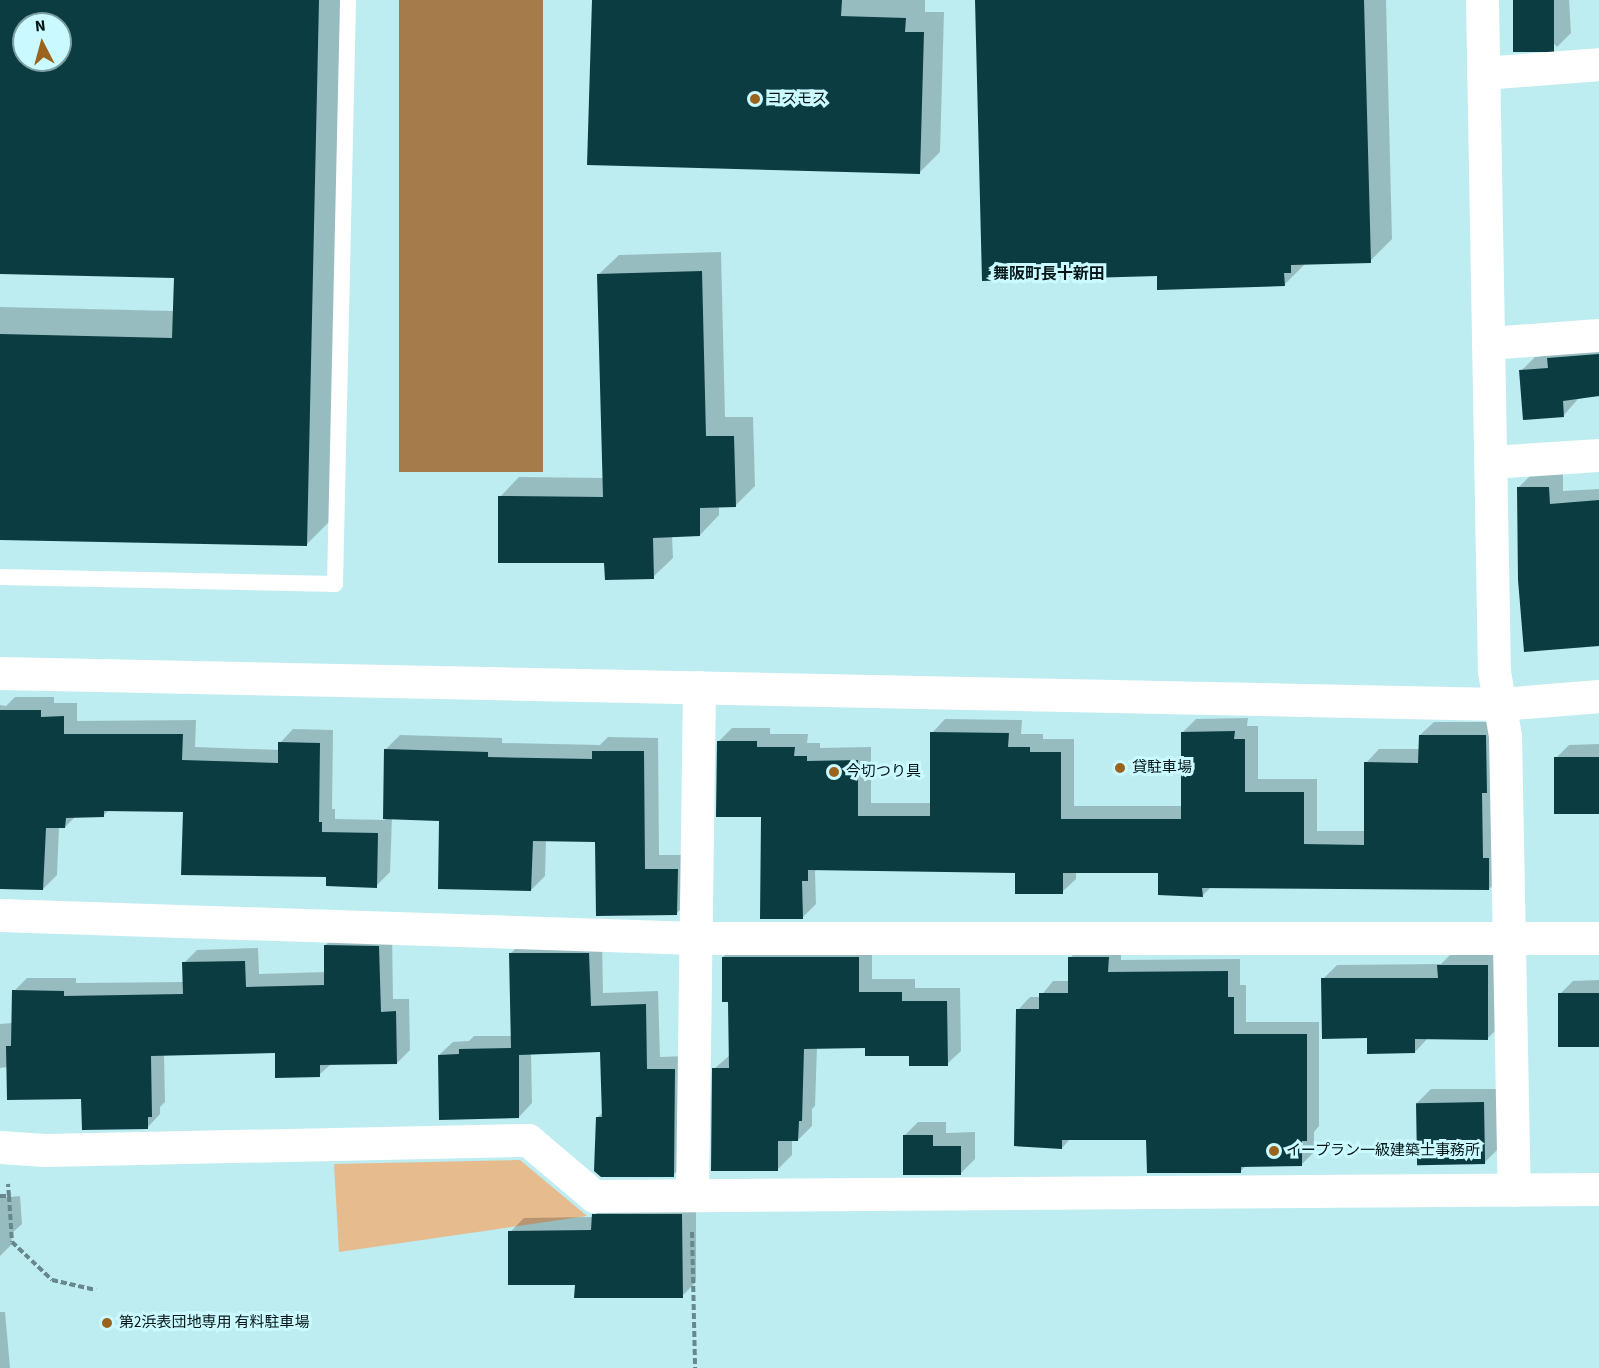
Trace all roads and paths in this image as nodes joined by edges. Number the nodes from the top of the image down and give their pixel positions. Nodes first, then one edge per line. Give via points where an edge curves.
1 (348, 0) edge
2 (1482, 0) edge
3 (1599, 64) edge
4 (1484, 73) junction
5 (1599, 335) edge
6 (1488, 344) junction
7 (1599, 455) edge
8 (1491, 462) junction
9 (0, 577) edge
10 (0, 673) edge
11 (699, 687) junction
12 (1599, 696) edge
13 (1500, 704) junction
14 (0, 915) edge
15 (696, 938) junction
16 (1509, 938) junction
17 (1599, 938) edge
18 (0, 1147) edge
19 (1599, 1189) edge
20 (1514, 1190) junction
21 (692, 1195) junction
22 (9, 1196) dead end
23 (96, 1290) dead end
24 (694, 1368) edge

1 - 9 lane via 335,584
2 - 4 street
3 - 4 street
4 - 6 street
5 - 6 street
6 - 8 street
7 - 8 street
8 - 13 street via 1494,671
10 - 11 street
11 - 13 street
11 - 15 street
12 - 13 street
13 - 16 street via 1505,736
14 - 15 street
15 - 16 street
15 - 21 street
16 - 17 street
16 - 20 street
18 - 21 street via 45,1150 528,1140 594,1196
19 - 20 street
20 - 21 street
21 - 24 path
22 - 23 path via 12,1242 52,1280

